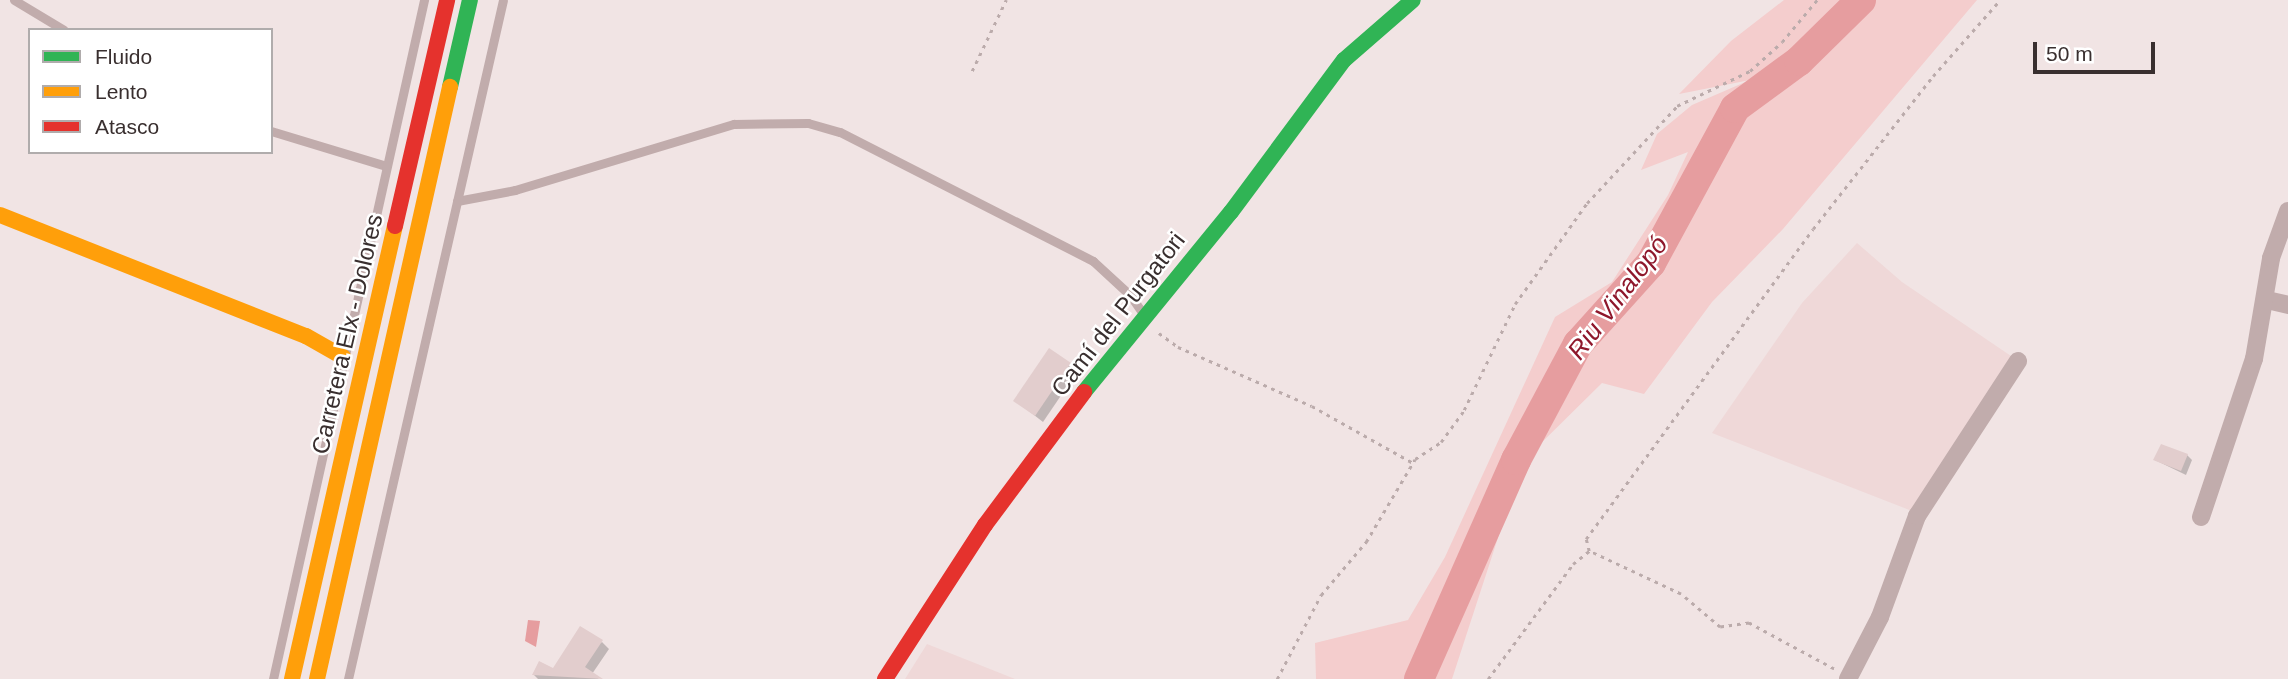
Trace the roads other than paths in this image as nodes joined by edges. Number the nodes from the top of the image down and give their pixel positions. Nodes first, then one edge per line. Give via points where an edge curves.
1 (14, 0) edge
2 (424, 0) edge
3 (447, 0) edge
4 (470, 0) edge
5 (503, 0) edge
6 (1413, 0) edge
7 (61, 28) edge
8 (273, 132) edge
9 (386, 166) junction
10 (457, 201) junction
11 (2288, 212) edge
12 (0, 215) edge
13 (2267, 300) junction
14 (2288, 306) edge
15 (1144, 315) junction
16 (343, 357) junction
17 (2018, 361) dead end
18 (2201, 517) dead end
19 (273, 679) edge
20 (292, 679) edge
21 (317, 679) edge
22 (348, 679) edge
23 (885, 679) edge
24 (1849, 679) edge

1 - 7 lane
2 - 9 lane
3 - 20 main road, Carretera Elx - Dolores
4 - 21 main road, Carretera Elx - Dolores
5 - 10 lane
6 - 15 main road, Camí del Purgatori via 1344,60 1231,212
8 - 9 lane
9 - 16 lane
10 - 15 lane via 515,190 734,124 808,123 840,132 1093,261 1130,295
10 - 22 lane
11 - 13 street via 2271,258
12 - 16 main road via 306,336
13 - 14 street
13 - 18 street via 2255,359
15 - 23 main road, Camí del Purgatori via 985,525
16 - 19 lane
17 - 24 street via 1917,516 1880,617

